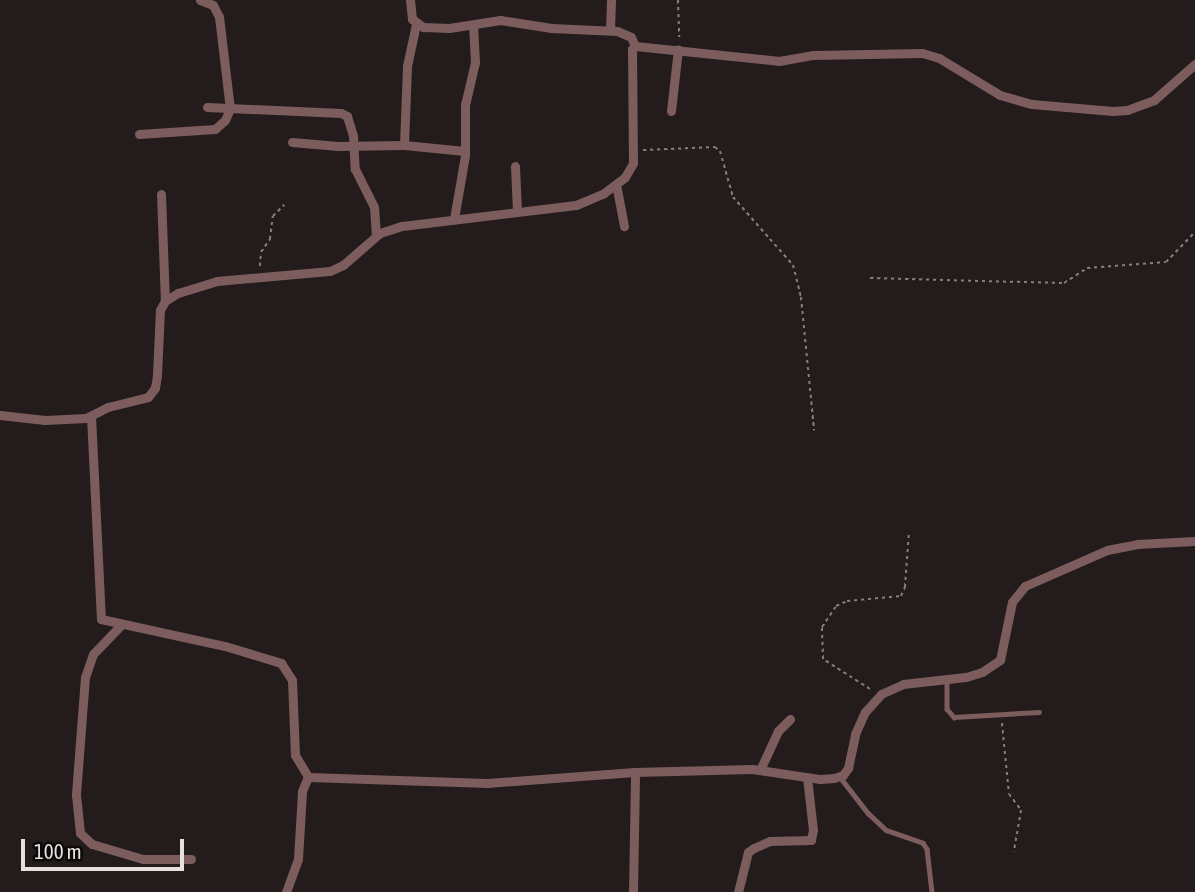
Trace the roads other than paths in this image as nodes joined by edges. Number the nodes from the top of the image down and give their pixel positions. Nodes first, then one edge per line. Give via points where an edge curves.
1 (200, 0) edge
2 (410, 0) edge
3 (611, 0) edge
4 (416, 24) junction
5 (473, 26) junction
6 (610, 30) junction
7 (635, 46) junction
8 (678, 49) junction
9 (1195, 64) edge
10 (207, 107) dead end
11 (230, 109) junction
12 (671, 111) dead end
13 (139, 134) dead end
14 (292, 142) dead end
15 (404, 145) junction
16 (353, 146) junction
17 (465, 151) junction
18 (515, 166) dead end
19 (616, 184) junction
20 (161, 194) dead end
21 (517, 212) junction
22 (454, 219) junction
23 (624, 226) dead end
24 (376, 236) junction
25 (165, 302) junction
26 (0, 415) edge
27 (91, 416) junction
28 (1195, 541) edge
29 (121, 625) junction
30 (947, 680) junction
31 (1039, 712) dead end
32 (790, 719) dead end
33 (760, 770) junction
34 (635, 772) junction
35 (839, 776) junction
36 (308, 777) junction
37 (807, 777) junction
38 (191, 859) dead end
39 (286, 892) edge
40 (633, 892) edge
41 (738, 892) edge
42 (932, 892) edge

1 - 11 street via 212,5 219,18
2 - 4 street
3 - 6 street
4 - 5 street via 440,29
4 - 15 street via 407,66
5 - 6 street via 500,20
5 - 17 street via 476,48 465,106
6 - 7 street via 631,37
7 - 8 street
7 - 19 street via 635,150 633,163
8 - 9 street via 779,61 813,55 922,53 939,58 1000,95 1032,104 1113,111 1154,100
8 - 12 street
10 - 11 street
11 - 13 street via 221,127 215,129
11 - 16 street via 341,113 351,123
14 - 16 street
15 - 16 street
15 - 17 street
16 - 24 street via 359,182 374,207
17 - 22 street
18 - 21 street
19 - 21 street via 576,205
19 - 23 street
20 - 25 street
21 - 22 street
22 - 24 street via 402,226
24 - 25 street via 330,271 217,281
25 - 27 street via 159,318 155,388 139,402 108,407
26 - 27 street via 45,420
27 - 29 street via 98,612 106,622
28 - 30 street via 1107,550 1025,586 1012,602 1000,660 982,672
29 - 36 street via 225,646 281,663 292,680 295,755
29 - 38 street via 93,654 85,677 76,795 80,833 92,844 143,859
30 - 31 lane via 951,716
30 - 35 street via 903,684 881,694 865,712 848,768
32 - 33 street via 778,730
33 - 34 street
33 - 37 street
34 - 36 street via 487,783
34 - 40 street
35 - 37 street
35 - 42 lane via 886,830 923,843
36 - 39 street via 302,791 298,859
37 - 41 street via 811,840 765,842 748,852

